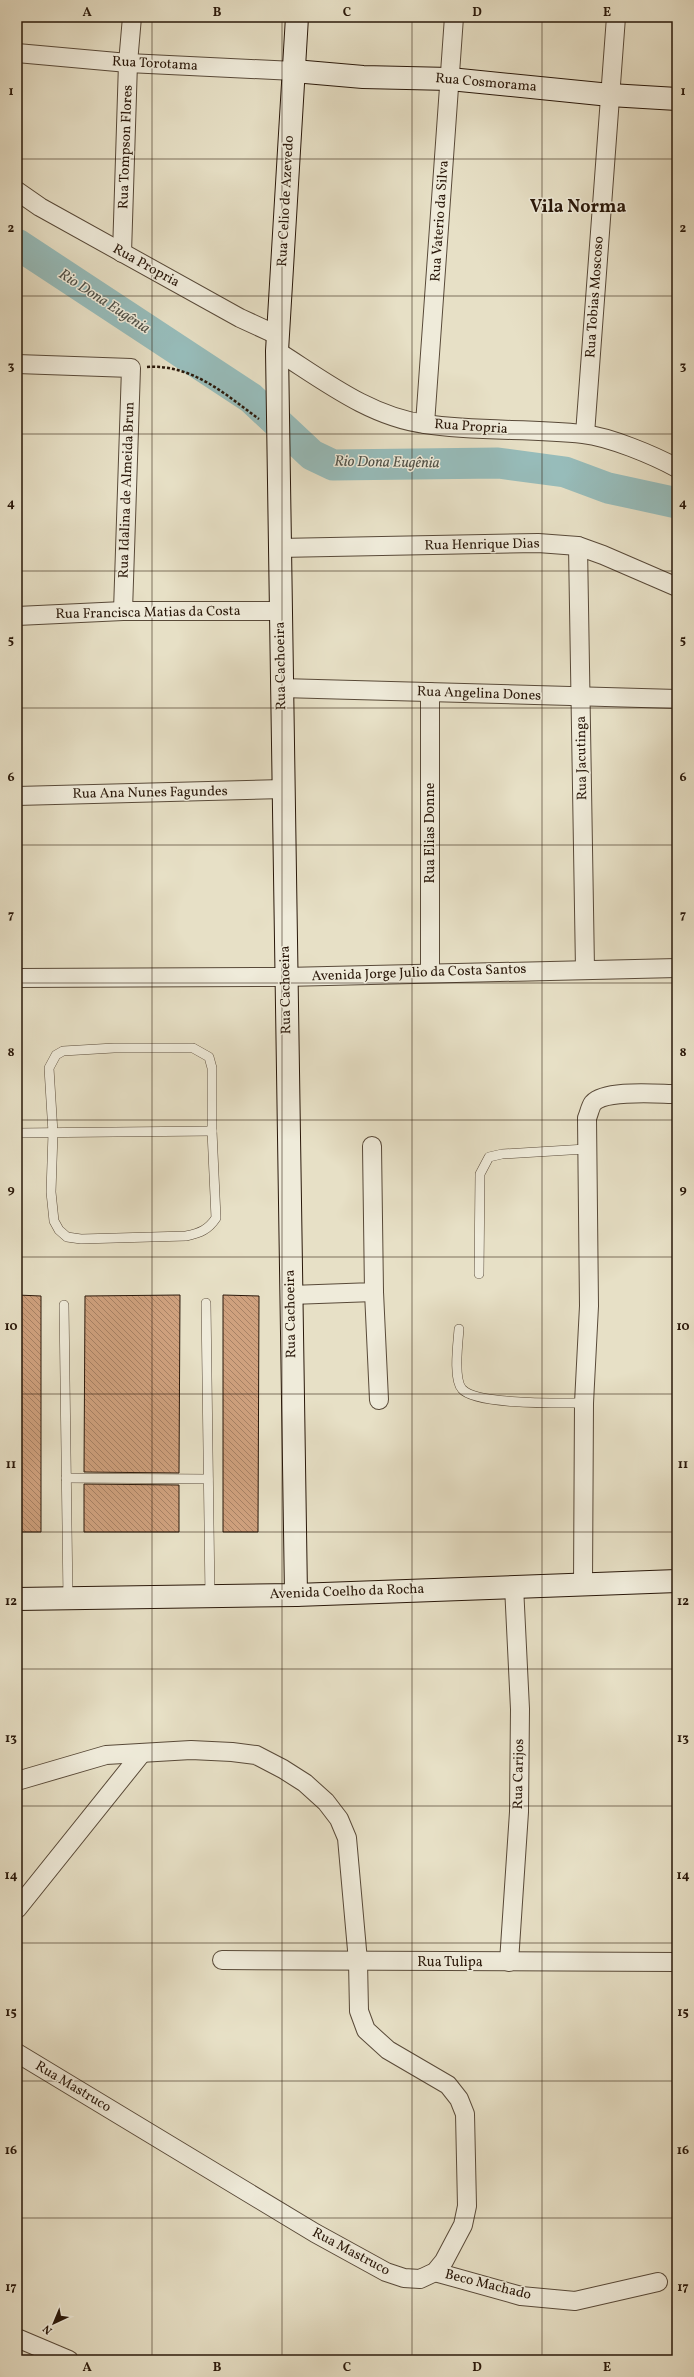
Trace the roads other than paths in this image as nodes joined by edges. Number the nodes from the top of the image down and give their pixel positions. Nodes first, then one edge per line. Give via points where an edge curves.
1 (132, 17) edge
2 (297, 17) edge
3 (454, 17) edge
4 (616, 17) edge
5 (17, 53) edge
6 (128, 63) junction
7 (294, 71) junction
8 (450, 79) junction
9 (610, 95) junction
10 (677, 99) edge
11 (17, 191) edge
12 (122, 252) junction
13 (277, 343) junction
14 (17, 364) edge
15 (278, 385) joint
16 (425, 424) junction
17 (585, 434) junction
18 (677, 468) edge
19 (578, 546) junction
20 (279, 548) junction
21 (677, 587) edge
22 (123, 611) junction
23 (280, 611) junction
24 (17, 616) edge
25 (281, 688) junction
26 (430, 692) junction
27 (581, 696) junction
28 (677, 699) edge
29 (283, 789) junction
30 (17, 796) edge
31 (677, 968) edge
32 (585, 969) junction
33 (430, 973) junction
34 (286, 977) junction
35 (17, 978) edge
36 (677, 1094) edge
37 (212, 1131) junction
38 (17, 1133) edge
39 (53, 1133) junction
40 (372, 1146) dead end
41 (586, 1149) junction
42 (479, 1274) dead end
43 (374, 1292) junction
44 (291, 1295) junction
45 (206, 1303) dead end
46 (64, 1305) dead end
47 (459, 1329) dead end
48 (378, 1400) dead end
49 (584, 1403) junction
50 (66, 1478) junction
51 (208, 1479) junction
52 (677, 1581) edge
53 (583, 1584) junction
54 (514, 1586) junction
55 (296, 1595) junction
56 (210, 1597) junction
57 (17, 1599) edge
58 (68, 1599) junction
59 (142, 1753) junction
60 (17, 1781) edge
61 (17, 1909) edge
62 (222, 1960) dead end
63 (358, 1961) junction
64 (509, 1962) junction
65 (677, 1962) edge
66 (17, 2053) edge
67 (435, 2272) junction
68 (658, 2282) dead end
69 (17, 2338) edge
70 (69, 2360) edge

1 - 6 street, Rua Tompson Flores
2 - 7 main road, Rua Celio de Azevedo
3 - 8 street, Rua Vaterio da Silva
4 - 9 street, Rua Tobias Moscoso
5 - 6 street, Rua Torotama
6 - 7 street, Rua Torotama
6 - 12 street, Rua Tompson Flores
7 - 8 main road, Rua Cosmorama via 363,77
7 - 13 main road, Rua Celio de Azevedo
8 - 9 main road, Rua Cosmorama
8 - 16 street, Rua Vaterio da Silva
9 - 10 main road, Rua Cosmorama
9 - 17 street, Rua Tobias Moscoso
11 - 12 street, Rua Propria via 40,207
12 - 13 street, Rua Propria via 240,318
13 - 15 main road, Rua Celio de Azevedo
13 - 16 street, Rua Propria via 357,400 388,415
14 - 22 street, Rua Idalina de Almeida Brun via 132,368
15 - 20 main road, Rua Cachoeira
16 - 17 street, Rua Propria
17 - 18 street, Rua Propria via 650,454
19 - 20 street, Rua Henrique Dias via 538,543
19 - 21 street, Rua Henrique Dias
19 - 27 street, Rua Jacutinga
20 - 23 main road, Rua Cachoeira
22 - 23 street, Rua Francisca Matias da Costa
22 - 24 street, Rua Francisca Matias da Costa
23 - 25 main road, Rua Cachoeira
25 - 26 street, Rua Angelina Dones
25 - 29 main road, Rua Cachoeira
26 - 27 street, Rua Angelina Dones
26 - 33 street, Rua Elias Donne
27 - 28 street, Rua Angelina Dones
27 - 32 street, Rua Jacutinga
29 - 30 street, Rua Ana Nunes Fagundes
29 - 34 main road, Rua Cachoeira
31 - 32 street, Avenida Jorge Julio da Costa Santos
32 - 33 street, Avenida Jorge Julio da Costa Santos
33 - 34 street, Avenida Jorge Julio da Costa Santos
34 - 35 street, Avenida Jorge Julio da Costa Santos
34 - 44 main road, Rua Cachoeira
36 - 41 street via 602,1097 592,1104 587,1118
37 - 39 lane
37 - 39 lane via 212,1068 209,1058 193,1048 114,1048 63,1051 56,1055 49,1068
37 - 39 lane via 216,1218 210,1227 186,1236 81,1239 67,1237 54,1221 51,1192
38 - 39 lane
40 - 43 street
41 - 42 lane via 489,1157 480,1174
41 - 49 street via 588,1306
43 - 44 street
43 - 48 street
44 - 55 main road, Rua Cachoeira
45 - 51 lane
46 - 50 lane
47 - 49 lane via 457,1379 461,1389 470,1396 494,1400
49 - 53 street
50 - 51 lane
50 - 58 lane
51 - 56 lane
52 - 53 main road, Avenida Coelho da Rocha
53 - 54 main road, Avenida Coelho da Rocha
54 - 55 main road, Avenida Coelho da Rocha
54 - 64 street, Rua Carijos via 520,1709 519,1812
55 - 56 main road, Avenida Coelho da Rocha
56 - 58 main road, Avenida Coelho da Rocha
57 - 58 main road, Avenida Coelho da Rocha
59 - 60 street via 106,1755
59 - 61 street
59 - 63 street via 191,1750 256,1755 305,1783 326,1802 339,1819 347,1838
62 - 63 street, Rua Tulipa
63 - 64 street, Rua Tulipa
63 - 67 street via 359,2011 366,2030 388,2050 448,2085 466,2114 466,2206 463,2225 444,2261
64 - 65 street, Rua Tulipa
66 - 67 street, Rua Mastruco via 315,2233 386,2272 404,2278 420,2279
67 - 68 street, Beco Machado via 521,2296 574,2301
69 - 70 street

